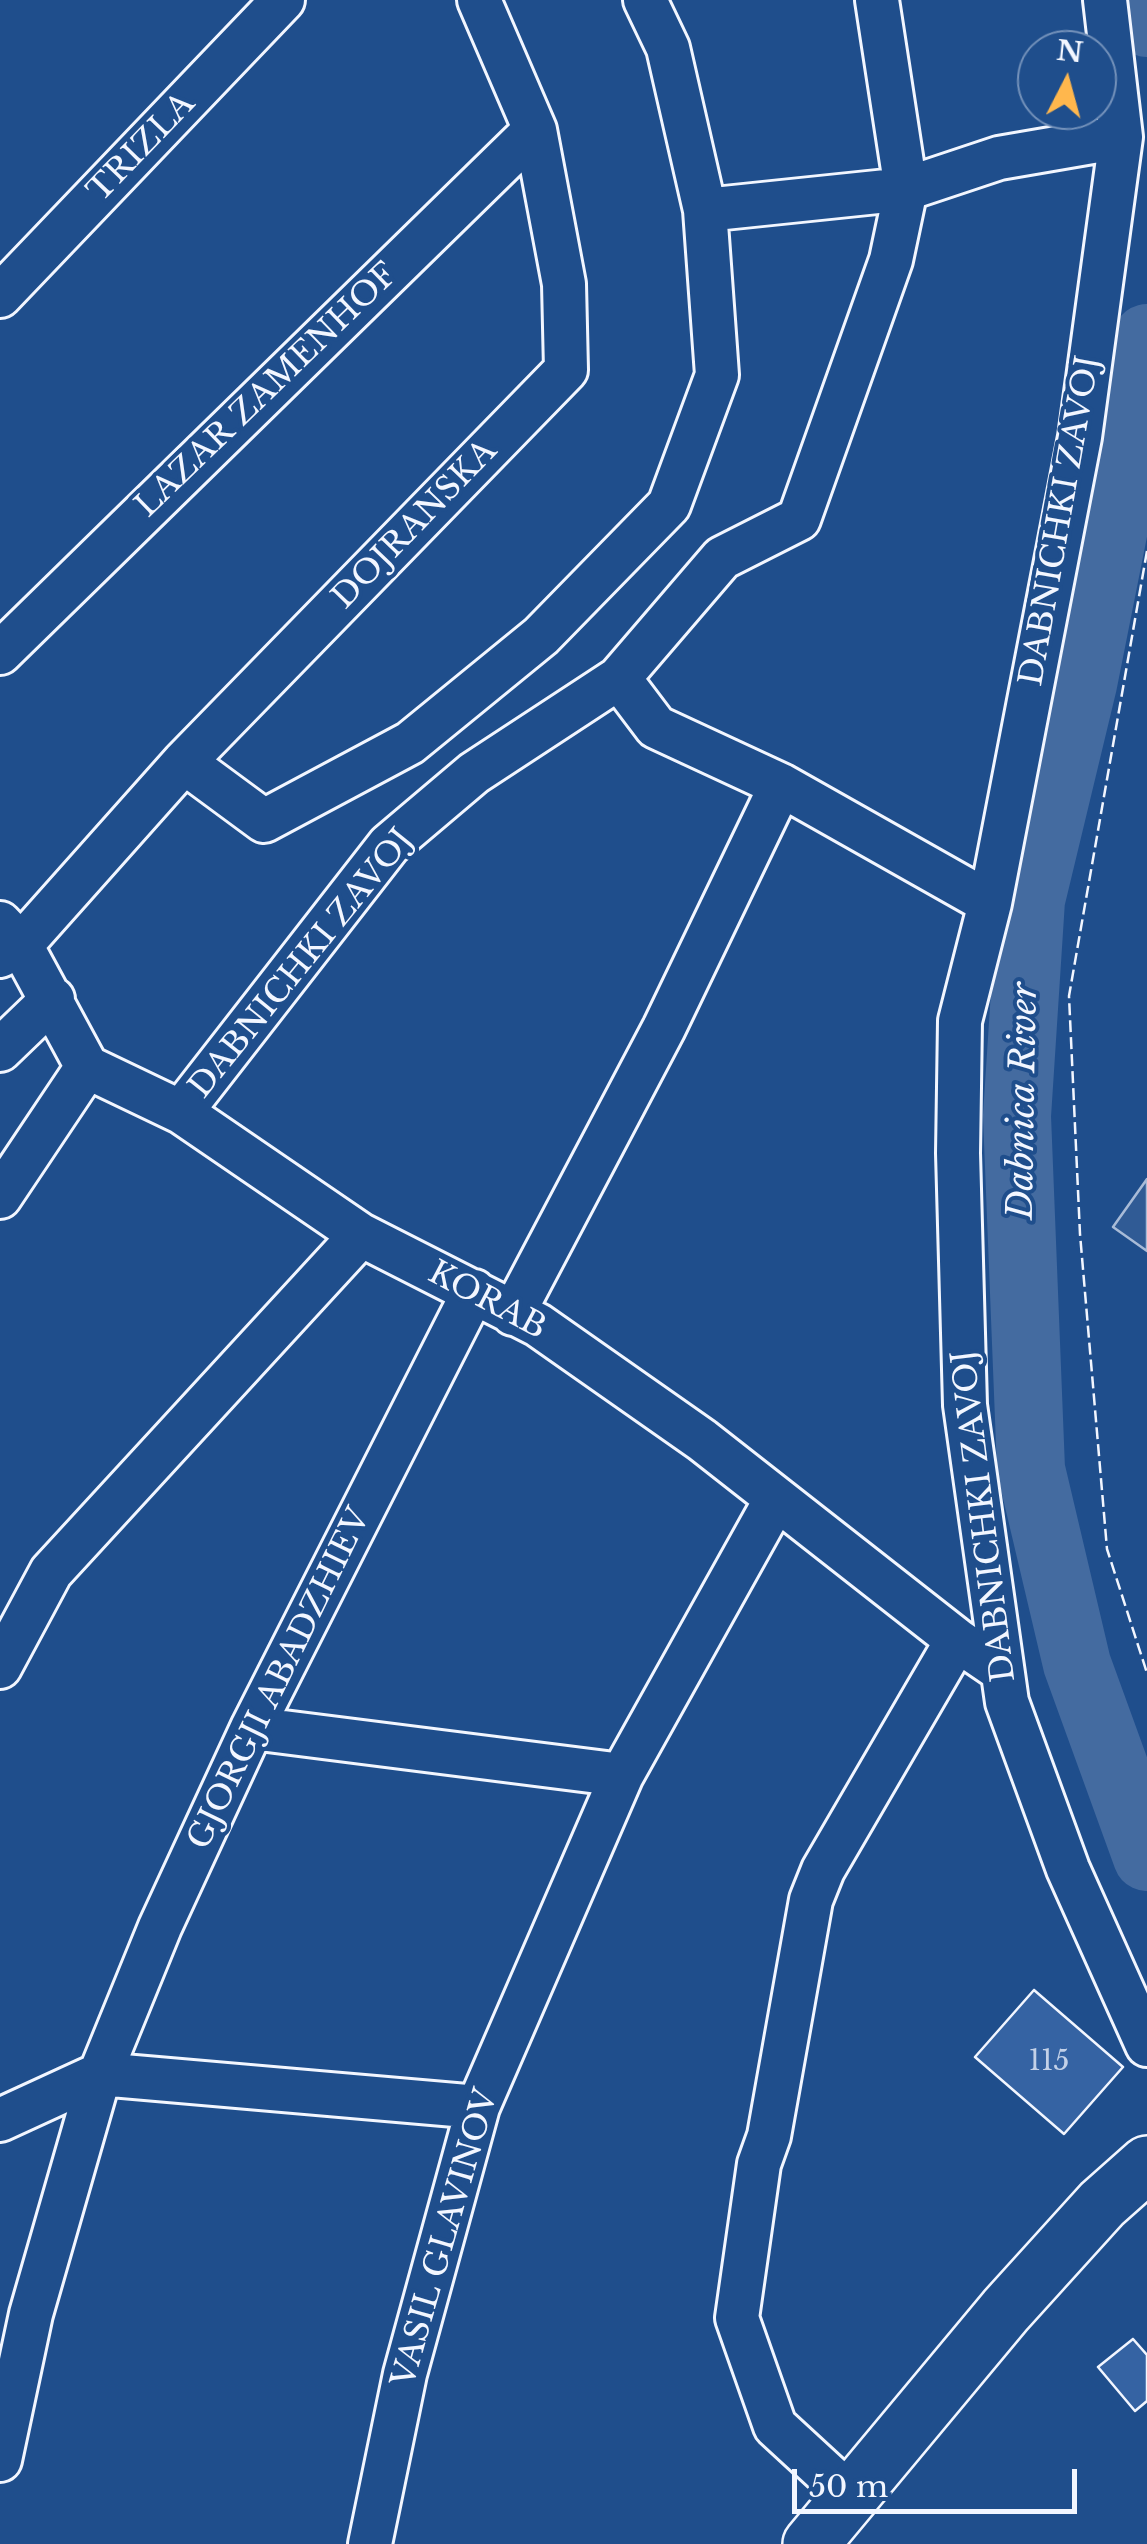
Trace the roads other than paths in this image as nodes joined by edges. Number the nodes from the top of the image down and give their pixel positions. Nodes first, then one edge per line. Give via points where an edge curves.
1 (283, 0) edge
2 (479, 0) edge
3 (645, 0) edge
4 (877, 0) edge
5 (1105, 0) edge
6 (535, 130) junction
7 (1121, 137) junction
8 (906, 189) junction
9 (705, 210) junction
10 (0, 296) edge
11 (0, 653) edge
12 (619, 678) junction
13 (184, 762) junction
14 (781, 786) junction
15 (990, 903) junction
16 (7, 941) edge
17 (53, 999) junction
18 (0, 1050) edge
19 (88, 1068) junction
20 (182, 1112) junction
21 (0, 1197) edge
22 (361, 1235) junction
23 (474, 1291) junction
24 (513, 1314) junction
25 (776, 1498) junction
26 (957, 1640) junction
27 (0, 1666) edge
28 (1001, 1670) junction
29 (252, 1728) junction
30 (622, 1775) junction
31 (1147, 2046) edge
32 (100, 2074) junction
33 (478, 2107) junction
34 (0, 2120) edge
35 (1147, 2164) edge
36 (0, 2460) edge
37 (850, 2496) junction
38 (370, 2544) edge
39 (811, 2544) edge

1 - 10 street, TRIZLA
2 - 6 street, DOJRANSKA
3 - 9 street via 668,48
4 - 8 street, DABNICHKI ZAVOJ
5 - 7 street, DABNICHKI ZAVOJ
6 - 11 street, LAZAR ZAMENHOF
6 - 13 street, DOJRANSKA via 564,284 566,370
7 - 8 street via 1000,158
7 - 15 street, DABNICHKI ZAVOJ via 1080,437
8 - 9 street
8 - 12 street, DABNICHKI ZAVOJ via 890,260 799,519 722,558
9 - 13 street via 717,375 669,505 540,636 410,742 264,822
12 - 14 street via 656,727
12 - 20 street, DABNICHKI ZAVOJ via 474,773 389,845
13 - 16 street, DOJRANSKA
14 - 15 street
14 - 24 street via 664,1028
15 - 28 street, DABNICHKI ZAVOJ via 960,1020 958,1153 965,1404
16 - 17 street
17 - 18 street
17 - 19 street
19 - 20 street, KORAB
19 - 21 street
20 - 22 street, KORAB
22 - 23 street, KORAB
22 - 27 street via 51,1572
23 - 24 street, KORAB
23 - 29 street, GJORGJI ABADZHIEV
24 - 25 street, KORAB via 656,1407
25 - 26 street, KORAB
25 - 30 street, VASIL GLAVINOV
26 - 28 street, KORAB
26 - 37 street via 811,1900 736,2318 775,2426
28 - 31 street, DABNICHKI ZAVOJ via 1068,1869
29 - 30 street
29 - 32 street, GJORGJI ABADZHIEV
30 - 33 street, VASIL GLAVINOV
32 - 33 street
32 - 34 street
32 - 36 street, GJORGJI ABADZHIEV via 31,2314
33 - 38 street, VASIL GLAVINOV via 405,2374
35 - 37 main road via 1006,2310
37 - 39 main road

